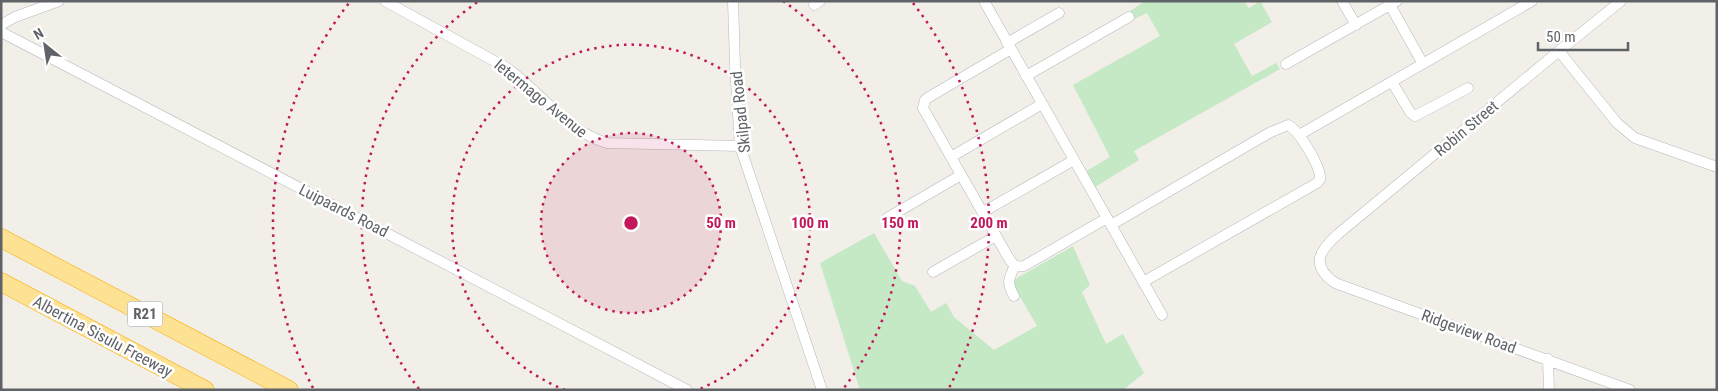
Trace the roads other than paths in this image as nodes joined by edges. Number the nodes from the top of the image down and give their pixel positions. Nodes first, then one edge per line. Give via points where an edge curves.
1 (59, 1) edge
2 (385, 1) edge
3 (733, 1) edge
4 (984, 1) edge
5 (1342, 1) edge
6 (1532, 1) edge
7 (1621, 1) edge
8 (1394, 3) edge
9 (1059, 12) dead end
10 (1129, 17) dead end
11 (1, 25) edge
12 (1356, 25) junction
13 (1, 32) edge
14 (1009, 46) junction
15 (1559, 50) junction
16 (1286, 64) dead end
17 (1423, 64) junction
18 (1026, 76) junction
19 (1392, 82) junction
20 (1468, 88) dead end
21 (1042, 104) junction
22 (1299, 136) junction
23 (740, 146) junction
24 (951, 157) junction
25 (1074, 160) junction
26 (1717, 167) edge
27 (961, 175) junction
28 (983, 212) junction
29 (887, 218) dead end
30 (1109, 222) junction
31 (996, 236) junction
32 (1, 238) edge
33 (1319, 261) joint
34 (1015, 266) junction
35 (933, 272) dead end
36 (1, 282) edge
37 (1143, 282) junction
38 (1014, 296) dead end
39 (1162, 315) dead end
40 (1548, 359) junction
41 (205, 390) edge
42 (289, 390) edge
43 (687, 390) edge
44 (822, 390) edge
45 (1549, 390) edge
46 (1630, 390) edge

1 - 11 street
2 - 23 street, Ietermago Avenue via 493,58 518,75 573,126 595,140 607,143
3 - 23 street, Skilpad Road
4 - 14 street
5 - 12 street
6 - 17 street
7 - 15 street, Robin Street
8 - 12 street
8 - 17 street
9 - 14 street
10 - 18 street
12 - 16 street
13 - 43 street, Luipaards Road
14 - 18 street
14 - 24 street via 925,100 923,108
15 - 26 street via 1617,122 1635,138
15 - 33 street, Robin Street via 1338,234 1325,246
17 - 19 street
18 - 21 street
19 - 20 street via 1415,116
19 - 22 street
21 - 24 street
21 - 25 street
22 - 30 street via 1288,125 1281,127
22 - 37 street via 1319,168 1317,183
23 - 44 street, Skilpad Road
24 - 27 street
25 - 28 street
25 - 30 street
27 - 28 street
27 - 29 street
28 - 31 street
30 - 34 street via 1024,266
30 - 37 street
31 - 34 street
31 - 35 street
32 - 42 highway, R21
33 - 40 street, Ridgeview Road via 1323,272 1335,283
34 - 38 street via 1009,277
36 - 41 highway, Albertina Sisulu Freeway / R21
37 - 39 street
40 - 45 street
40 - 46 street, Ridgeview Road

